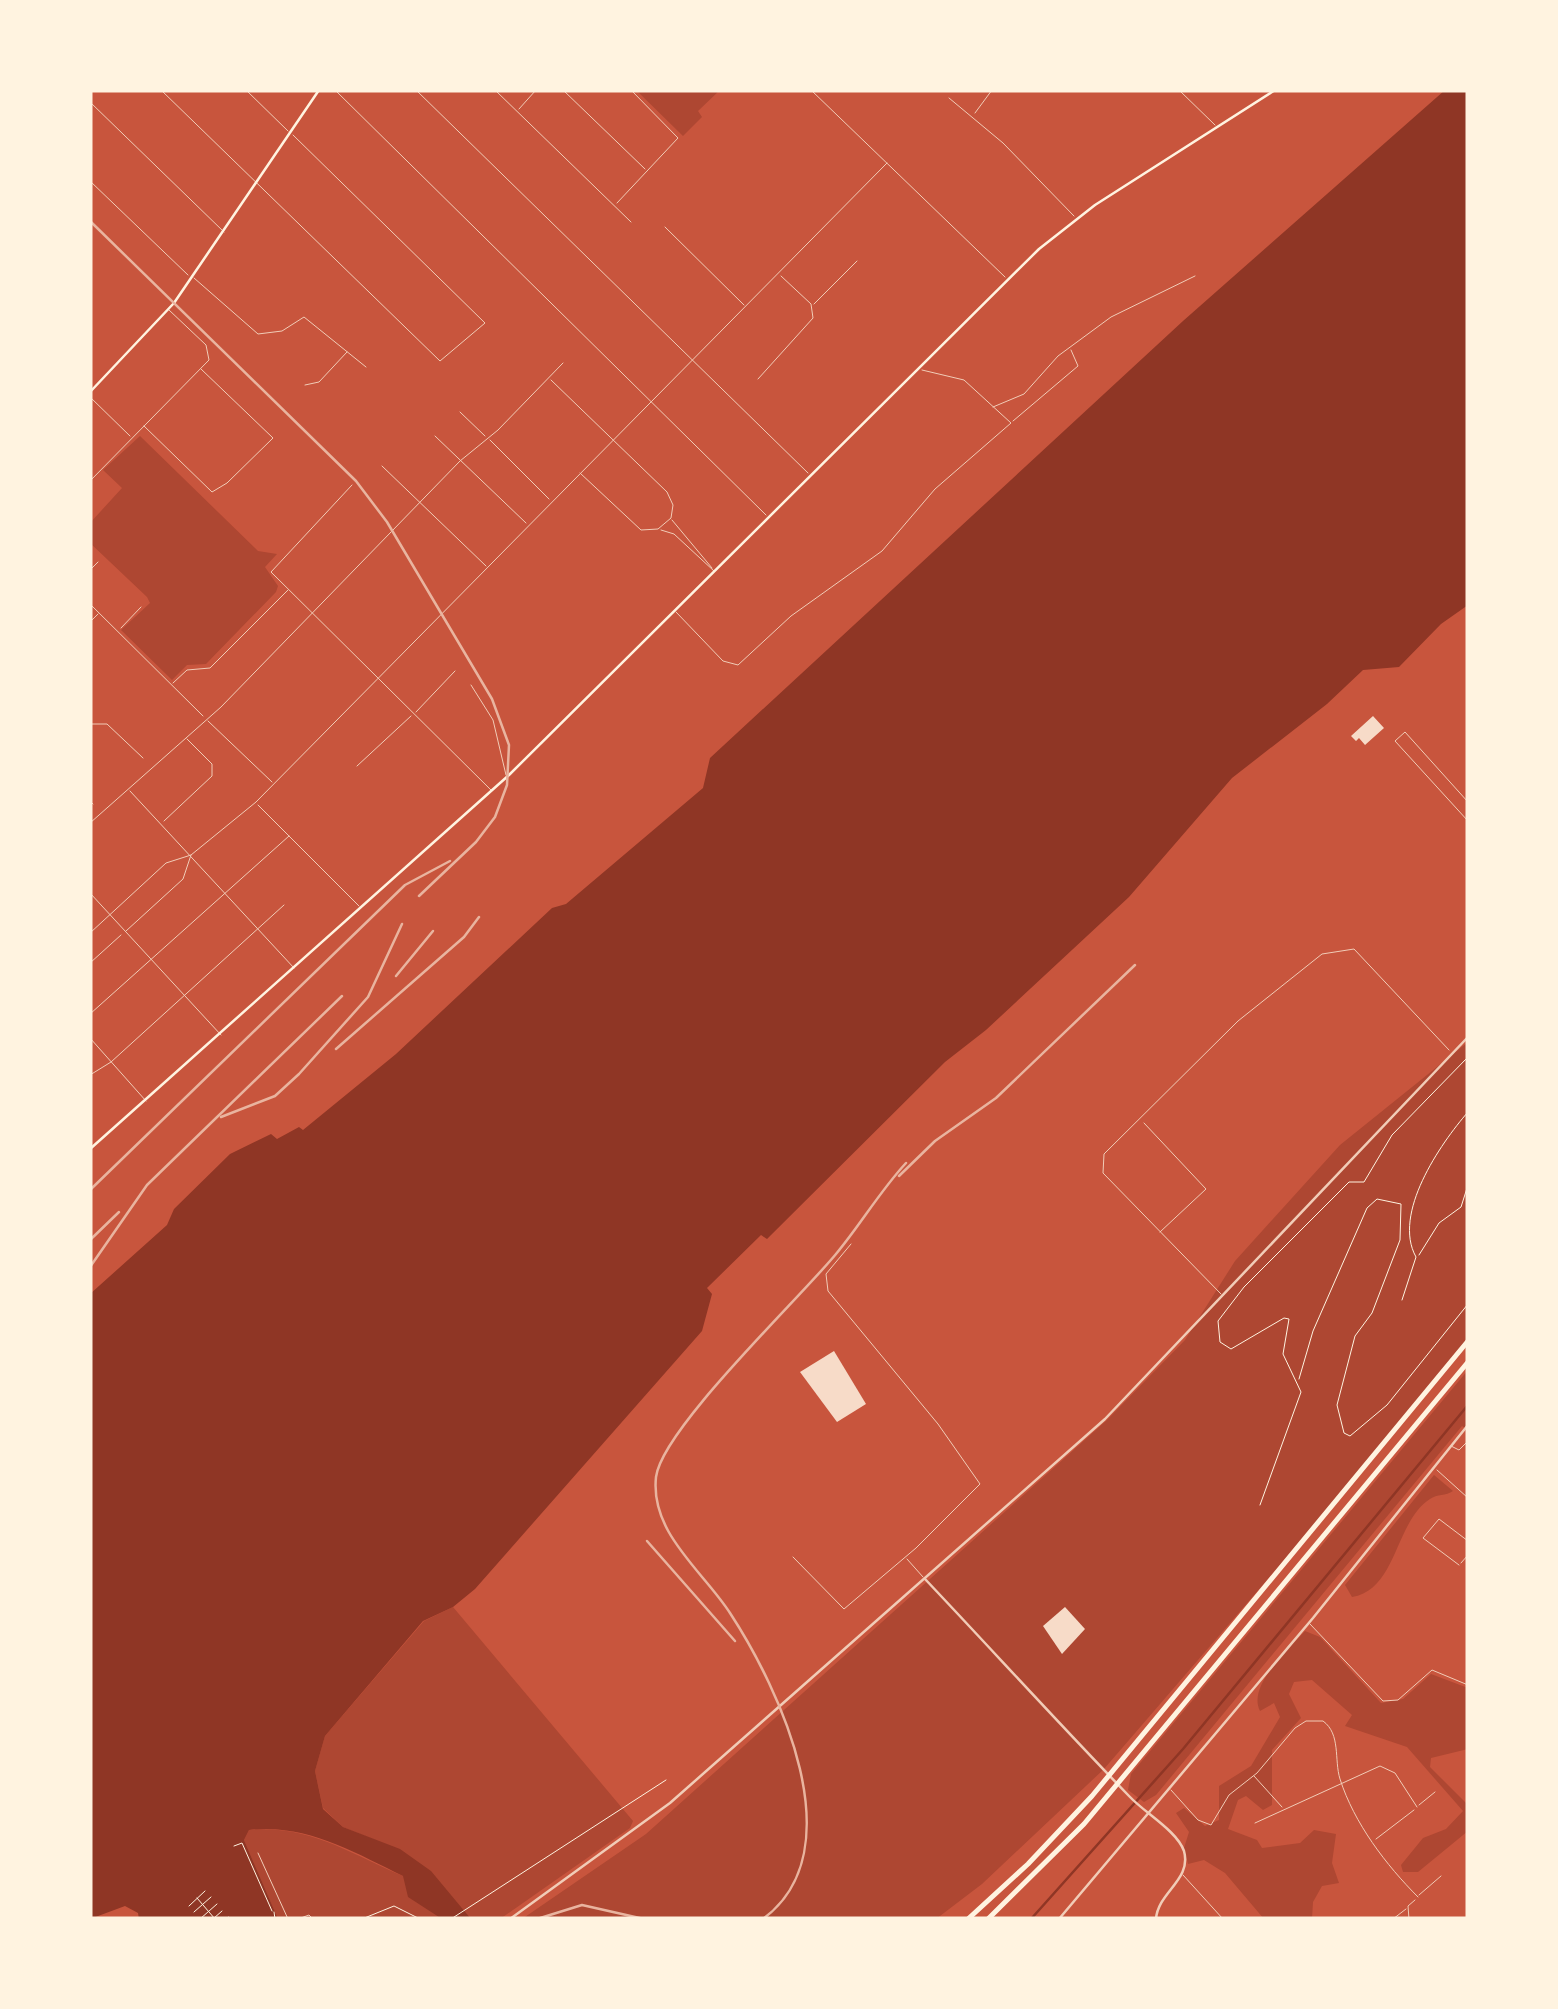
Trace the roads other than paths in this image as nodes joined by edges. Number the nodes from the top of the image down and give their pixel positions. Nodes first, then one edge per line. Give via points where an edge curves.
1 (161, 90) edge
2 (246, 90) edge
3 (319, 90) edge
4 (336, 90) edge
5 (416, 90) edge
6 (495, 90) edge
7 (536, 90) edge
8 (563, 90) edge
9 (632, 90) edge
10 (812, 90) edge
11 (992, 90) edge
12 (1179, 90) edge
13 (1276, 90) edge
14 (948, 98) dead end
15 (90, 102) edge
16 (516, 111) junction
17 (974, 116) junction
18 (1218, 127) junction
19 (290, 132) junction
20 (886, 163) junction
21 (648, 171) junction
22 (90, 181) edge
23 (257, 182) junction
24 (615, 205) junction
25 (1076, 219) junction
26 (631, 222) dead end
27 (664, 226) dead end
28 (224, 232) junction
29 (857, 261) dead end
30 (779, 273) junction
31 (1195, 276) dead end
32 (192, 277) junction
33 (1007, 280) junction
34 (811, 304) junction
35 (746, 308) junction
36 (169, 310) junction
37 (1070, 348) junction
38 (347, 352) junction
39 (691, 358) junction
40 (563, 362) dead end
41 (366, 367) dead end
42 (201, 369) junction
43 (919, 369) junction
44 (548, 378) junction
45 (758, 379) dead end
46 (305, 386) dead end
47 (90, 394) edge
48 (649, 401) junction
49 (990, 408) junction
50 (460, 412) dead end
51 (1010, 423) junction
52 (144, 426) junction
53 (435, 436) dead end
54 (132, 438) junction
55 (488, 438) junction
56 (611, 439) junction
57 (460, 461) junction
58 (382, 466) dead end
59 (579, 472) junction
60 (810, 475) junction
61 (90, 480) edge
62 (352, 485) dead end
63 (552, 502) junction
64 (421, 504) junction
65 (768, 517) junction
66 (671, 518) junction
67 (528, 526) junction
68 (658, 530) junction
69 (676, 533) junction
70 (98, 562) dead end
71 (488, 568) junction
72 (90, 570) edge
73 (714, 571) junction
74 (288, 590) junction
75 (90, 604) edge
76 (142, 607) dead end
77 (674, 610) junction
78 (99, 613) junction
79 (310, 614) junction
80 (90, 622) edge
81 (118, 630) junction
82 (455, 671) dead end
83 (378, 678) junction
84 (171, 685) junction
85 (472, 686) dead end
86 (414, 714) junction
87 (206, 719) junction
88 (90, 724) edge
89 (185, 737) junction
90 (143, 758) dead end
91 (357, 766) dead end
92 (506, 778) junction
93 (274, 784) junction
94 (128, 789) junction
95 (491, 790) junction
96 (256, 802) junction
97 (1468, 802) edge
98 (1468, 821) edge
99 (90, 823) edge
100 (162, 824) junction
101 (290, 836) junction
102 (191, 855) junction
103 (90, 893) edge
104 (226, 896) junction
105 (284, 905) dead end
106 (361, 908) junction
107 (109, 916) junction
108 (258, 930) junction
109 (90, 933) edge
110 (124, 933) junction
111 (150, 960) junction
112 (90, 963) edge
113 (294, 968) junction
114 (184, 995) junction
115 (90, 1014) edge
116 (220, 1034) junction
117 (90, 1038) edge
118 (1468, 1038) edge
119 (1452, 1054) junction
120 (111, 1062) junction
121 (90, 1076) edge
122 (146, 1101) junction
123 (1142, 1121) junction
124 (90, 1149) edge
125 (1160, 1232) junction
126 (851, 1244) dead end
127 (1222, 1297) junction
128 (1468, 1341) edge
129 (1468, 1362) edge
130 (1468, 1426) edge
131 (1468, 1441) edge
132 (1451, 1446) junction
133 (1434, 1468) junction
134 (1468, 1498) edge
135 (1468, 1541) edge
136 (1468, 1555) edge
137 (794, 1557) dead end
138 (906, 1557) junction
139 (1459, 1566) junction
140 (1468, 1566) edge
141 (925, 1580) junction
142 (1309, 1623) junction
143 (1468, 1685) edge
144 (1254, 1776) junction
145 (1342, 1783) junction
146 (1170, 1788) junction
147 (1435, 1792) dead end
148 (1417, 1807) junction
149 (1284, 1810) junction
150 (1146, 1812) junction
151 (1255, 1823) dead end
152 (1373, 1841) junction
153 (258, 1853) dead end
154 (1183, 1875) junction
155 (1441, 1876) dead end
156 (1418, 1897) junction
157 (1408, 1906) junction
158 (288, 1919) edge
159 (298, 1919) edge
160 (312, 1919) edge
161 (510, 1919) edge
162 (968, 1919) edge
163 (988, 1919) edge
164 (1058, 1919) edge
165 (1156, 1919) edge
166 (1223, 1919) edge
167 (1393, 1919) edge
168 (1409, 1919) edge

1 - 23 street
2 - 19 street
3 - 19 main road
4 - 48 street
5 - 39 street
6 - 16 street
7 - 16 street
8 - 21 street
9 - 21 street via 678,138
10 - 20 street
11 - 17 street
12 - 18 street
13 - 18 main road
14 - 17 street
15 - 28 street
16 - 24 street
17 - 25 street
18 - 25 main road
19 - 23 main road
19 - 23 street via 486,323 440,360
20 - 30 street
20 - 33 street
21 - 24 street
22 - 32 street
23 - 28 main road
24 - 26 street
25 - 33 main road
27 - 35 street
28 - 32 main road
29 - 34 street
30 - 34 street
30 - 35 street
31 - 37 street via 1111,317
32 - 36 main road
32 - 38 street via 258,334 288,329 304,316
33 - 43 main road
34 - 45 street via 810,324
35 - 39 street
36 - 42 street via 209,349
36 - 47 main road
37 - 49 street via 1024,394
37 - 51 street via 1078,366
38 - 41 street
38 - 46 street via 319,382
39 - 48 street
39 - 60 street
40 - 44 street
42 - 52 street
42 - 52 street via 274,438 212,492
43 - 49 street via 957,376
43 - 60 main road
44 - 55 street
44 - 56 street
47 - 54 street
48 - 56 street
48 - 65 street
49 - 51 street
50 - 55 street
51 - 77 street via 935,489 882,551 791,616 742,662 724,662
52 - 54 street
53 - 57 street
54 - 61 street
55 - 57 street
55 - 63 street
56 - 59 street
56 - 66 street via 667,492
57 - 64 street
57 - 67 street
58 - 64 street
59 - 63 street
59 - 68 street via 638,528
60 - 65 main road
62 - 74 street via 271,568
63 - 67 street
64 - 71 street
64 - 79 street
65 - 73 main road
66 - 68 street
66 - 69 street
67 - 71 street
68 - 69 street
69 - 73 street
70 - 72 street
71 - 83 street
73 - 77 main road
74 - 79 street
74 - 84 street via 210,668 187,670
75 - 78 street
76 - 81 street
77 - 92 main road
78 - 80 street
78 - 81 street
79 - 83 street
79 - 87 street
81 - 84 street
82 - 86 street
83 - 86 street
83 - 93 street
84 - 87 street
85 - 92 street via 493,720
86 - 91 street
86 - 95 street
87 - 89 street
87 - 93 street
88 - 90 street via 107,724
89 - 94 street
89 - 100 street via 212,764 212,776
92 - 95 main road
93 - 96 street
94 - 99 street
94 - 100 street
95 - 106 main road
96 - 101 street
96 - 102 street
97 - 98 street via 1404,732 1395,741
100 - 102 street
101 - 104 street
101 - 106 street
102 - 104 street
102 - 107 street via 166,864
102 - 110 street via 183,880
103 - 107 street
104 - 108 street
104 - 111 street
105 - 108 street
106 - 113 main road
107 - 109 street
107 - 110 street
108 - 113 street
108 - 114 street
110 - 111 street
110 - 112 street
111 - 114 street
111 - 115 street
113 - 116 main road
114 - 116 street
114 - 120 street
116 - 122 main road
117 - 120 street
118 - 119 street
119 - 123 street via 1354,949 1336,948 1238,1021
119 - 127 street
120 - 121 street
120 - 122 street
122 - 124 main road
123 - 125 street via 1104,1154 1100,1166
123 - 125 street via 1206,1189
125 - 127 street
126 - 138 street via 826,1274 828,1291 980,1480 976,1492
127 - 141 street via 1106,1419
128 - 162 highway via 1100,1787
129 - 163 highway via 1109,1795
130 - 132 street
131 - 132 street via 1459,1450
132 - 133 street
133 - 134 street
133 - 142 street
135 - 139 street via 1438,1519 1423,1538
136 - 139 street
137 - 138 street via 841,1609
138 - 141 street
139 - 140 street
141 - 150 street
141 - 161 street via 670,1803
142 - 143 street via 1383,1701 1400,1699 1432,1670
142 - 146 street
144 - 145 street via 1295,1728 1318,1720 1333,1730
144 - 146 street via 1228,1796 1208,1826
144 - 149 street
145 - 148 street via 1388,1767
145 - 149 street
145 - 152 street
146 - 150 street
147 - 148 street
148 - 152 street
149 - 151 street
150 - 154 street via 1181,1845
150 - 164 street
152 - 156 street
153 - 158 street
154 - 165 street via 1162,1899
154 - 166 street
155 - 156 street
156 - 157 street
157 - 167 street
157 - 168 street
159 - 160 street

